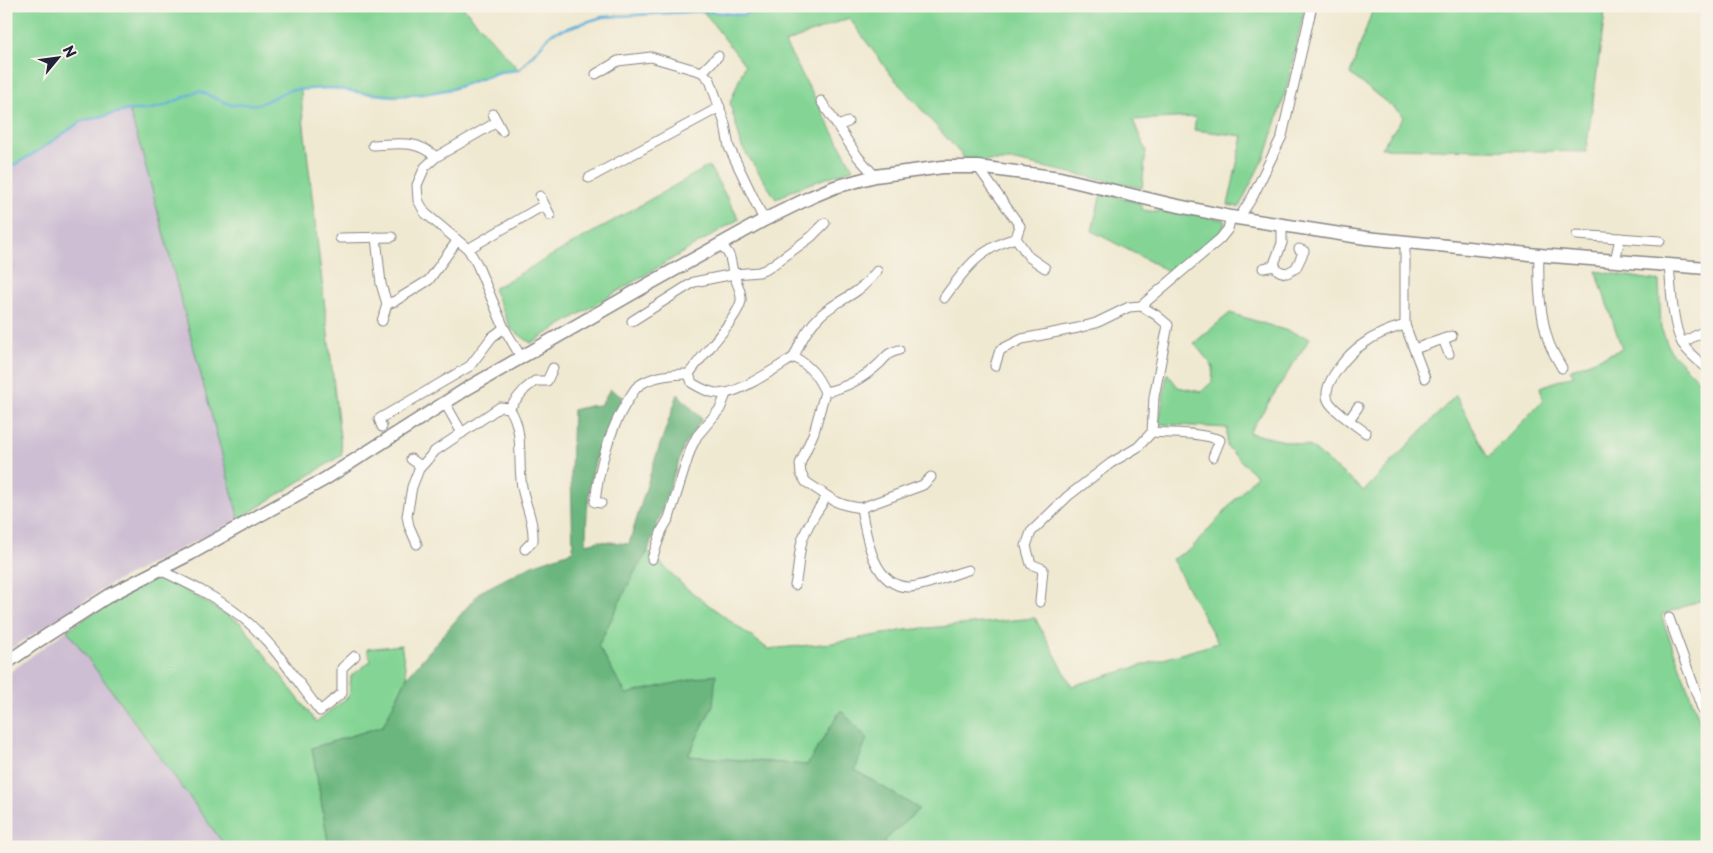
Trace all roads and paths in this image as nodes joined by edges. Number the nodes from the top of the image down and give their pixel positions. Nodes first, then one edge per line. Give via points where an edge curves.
1 (1312, 6) edge
2 (718, 56) dead end
3 (702, 72) junction
4 (596, 74) dead end
5 (821, 101) dead end
6 (720, 106) junction
7 (848, 122) dead end
8 (838, 126) junction
9 (502, 131) dead end
10 (373, 145) dead end
11 (436, 157) junction
12 (978, 167) junction
13 (875, 176) junction
14 (590, 178) dead end
15 (540, 196) dead end
16 (544, 205) junction
17 (550, 215) dead end
18 (1235, 217) junction
19 (764, 220) junction
20 (825, 223) dead end
21 (1282, 225) junction
22 (1576, 235) dead end
23 (392, 237) dead end
24 (340, 238) dead end
25 (376, 238) junction
26 (1016, 238) junction
27 (1620, 238) junction
28 (457, 241) junction
29 (1660, 241) dead end
30 (1405, 242) junction
31 (721, 245) junction
32 (468, 249) junction
33 (1299, 249) dead end
34 (1539, 255) junction
35 (1615, 261) junction
36 (1669, 264) junction
37 (1275, 266) junction
38 (1045, 268) dead end
39 (1263, 268) dead end
40 (1707, 268) edge
41 (877, 271) dead end
42 (734, 274) junction
43 (944, 298) dead end
44 (387, 304) junction
45 (1141, 306) junction
46 (382, 321) dead end
47 (632, 322) dead end
48 (1405, 324) junction
49 (504, 328) junction
50 (1707, 336) edge
51 (1682, 342) junction
52 (1414, 349) junction
53 (898, 350) dead end
54 (1449, 354) dead end
55 (522, 357) junction
56 (794, 357) junction
57 (995, 366) dead end
58 (553, 368) dead end
59 (1562, 368) dead end
60 (1707, 368) edge
61 (689, 374) junction
62 (1426, 378) dead end
63 (825, 392) junction
64 (726, 394) junction
65 (445, 403) junction
66 (1358, 407) dead end
67 (509, 408) junction
68 (1349, 420) junction
69 (382, 427) dead end
70 (1152, 432) junction
71 (462, 433) junction
72 (1366, 433) dead end
73 (1213, 456) dead end
74 (411, 459) dead end
75 (421, 466) junction
76 (931, 477) dead end
77 (826, 496) junction
78 (601, 503) dead end
79 (861, 508) junction
80 (417, 544) dead end
81 (525, 549) dead end
82 (652, 559) dead end
83 (160, 570) junction
84 (968, 570) dead end
85 (795, 585) dead end
86 (1040, 602) dead end
87 (1669, 618) dead end
88 (355, 656) dead end
89 (6, 663) edge
90 (1706, 719) edge

1 - 18 street via 1282,136 1253,196
2 - 3 street
3 - 4 street via 650,57 618,61
3 - 6 street via 710,80
5 - 8 street
6 - 14 street
6 - 19 street via 729,147
7 - 8 street
8 - 13 street
9 - 11 street via 495,118
10 - 11 street via 417,145
11 - 28 street via 426,167 418,185 418,200 425,213
12 - 13 street via 943,167
12 - 18 street via 1060,178
12 - 26 street via 1020,226
13 - 19 street via 835,187
15 - 16 street
16 - 17 street
16 - 32 street
18 - 21 street
18 - 45 street via 1220,239
19 - 31 street
20 - 42 street via 767,269
21 - 30 street
21 - 37 street via 1282,243
22 - 27 street
23 - 25 street
24 - 25 street
25 - 44 street via 381,284
26 - 38 street via 1029,257
26 - 43 street via 1004,241 977,258
27 - 29 street
27 - 35 street
28 - 32 street
28 - 44 street via 429,280
30 - 34 street
30 - 48 street
31 - 42 street via 730,254
31 - 55 street
32 - 49 street
33 - 37 street via 1304,251 1292,271 1287,274
34 - 35 street
34 - 59 street via 1544,323 1548,342
35 - 36 street
36 - 40 street
36 - 51 street via 1674,312
37 - 39 street
41 - 56 street via 856,291 821,315 803,338
42 - 47 street via 694,282
42 - 61 street via 740,290 736,315
44 - 46 street
45 - 57 street via 1129,307 1087,326 1022,339 1000,350
45 - 70 street via 1168,325 1154,397
48 - 52 street
48 - 68 street via 1361,345 1330,382 1327,389 1329,402
49 - 55 street
49 - 69 street via 492,337 470,366 379,418
50 - 51 street via 1704,331
51 - 60 street via 1688,352
52 - 54 street via 1448,337
52 - 62 street
53 - 63 street via 888,353 852,382 838,390
55 - 65 street
56 - 63 street via 816,374
56 - 64 street
58 - 67 street via 547,381 535,382 525,389
61 - 64 street via 692,383 708,392
61 - 78 street via 653,379 636,388 617,419 603,455 594,502
63 - 77 street via 814,432 800,464 806,482
64 - 82 street via 720,408 696,436
65 - 71 street
65 - 83 street via 325,479
66 - 68 street
67 - 71 street via 500,407
67 - 81 street via 516,418 522,485 533,532 533,541
68 - 72 street
70 - 73 street via 1210,436 1220,440
70 - 86 street via 1138,447 1068,496 1031,532 1026,546 1031,564 1044,569
71 - 75 street via 435,451
74 - 75 street
75 - 80 street via 412,487 407,516
76 - 79 street via 923,485
77 - 79 street via 835,502
77 - 85 street via 804,536
79 - 84 street via 875,562 883,576 897,585 924,584
83 - 88 street via 198,588 240,615 266,641 320,711 342,692 342,668
83 - 89 street via 110,595
87 - 90 street

